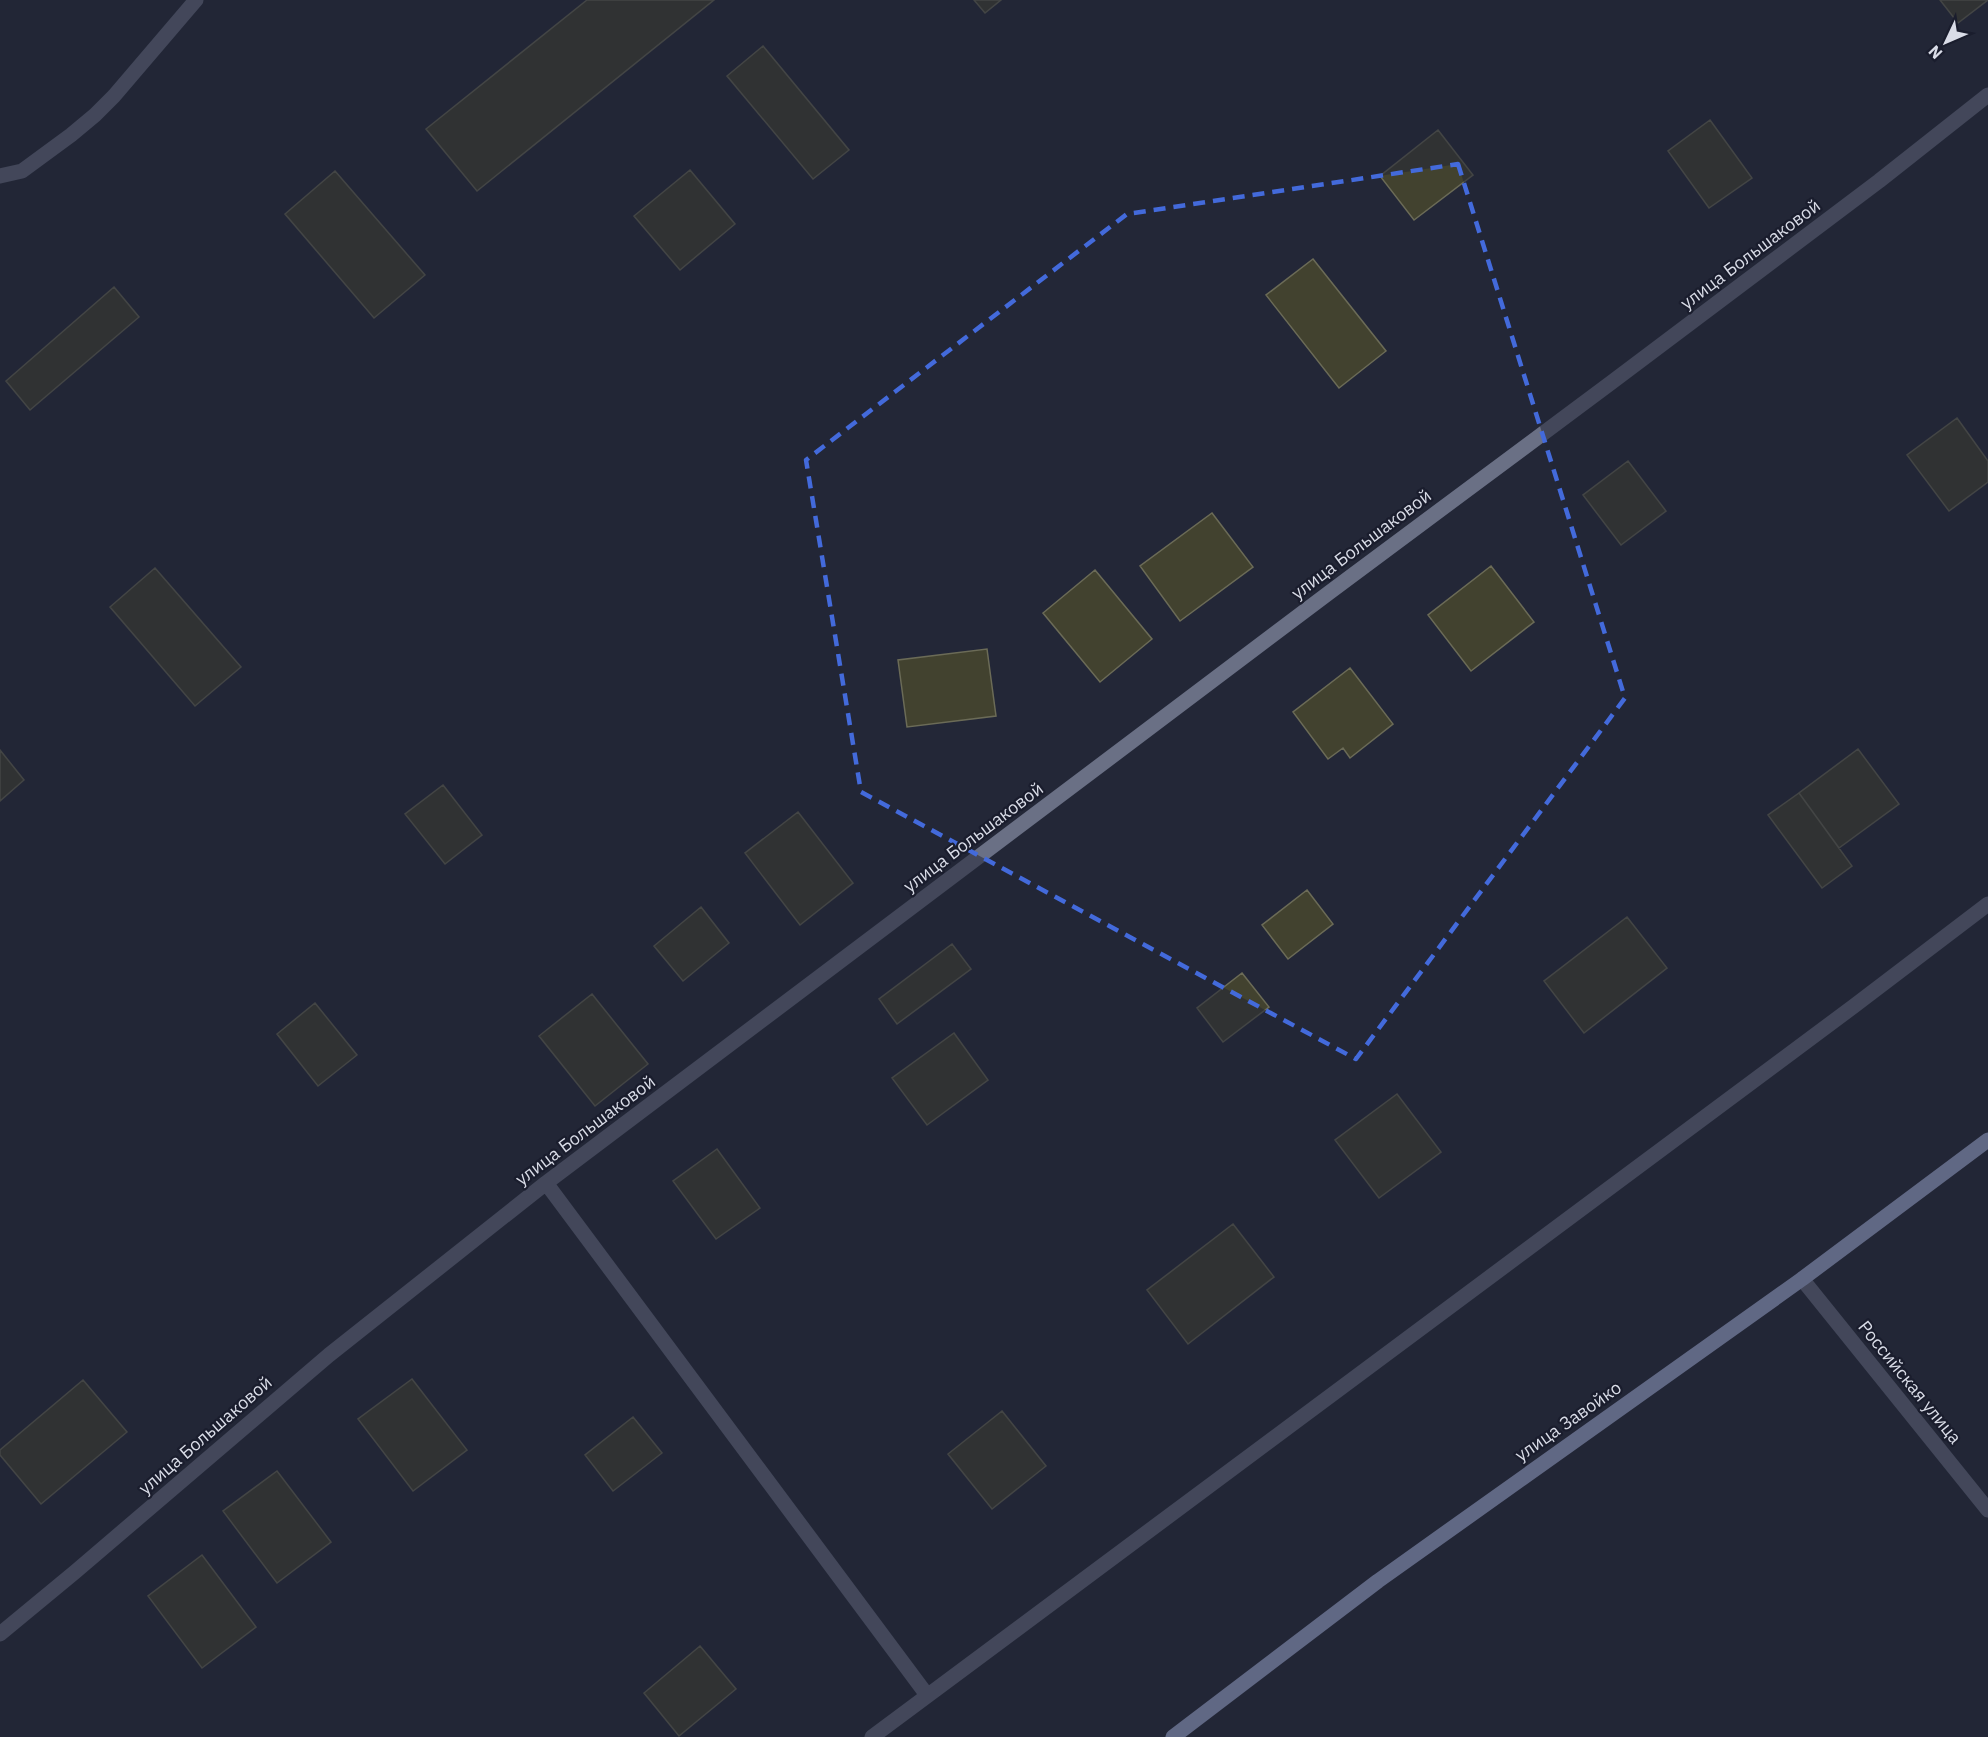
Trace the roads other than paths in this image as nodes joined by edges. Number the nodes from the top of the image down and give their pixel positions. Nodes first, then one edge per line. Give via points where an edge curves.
1 (196, 0) edge
2 (1988, 95) edge
3 (0, 176) edge
4 (1988, 904) edge
5 (1988, 1140) edge
6 (546, 1183) junction
7 (1802, 1279) junction
8 (1988, 1510) edge
9 (0, 1634) edge
10 (927, 1695) junction
11 (1183, 1734) edge
12 (872, 1737) edge

1 - 3 street via 95,115 22,171
2 - 6 street, улица Большаковой
4 - 10 street
5 - 7 main road, улица Завойко
6 - 9 street, улица Большаковой via 329,1355
6 - 10 street
7 - 8 street, Российская улица
7 - 11 main road, улица Завойко via 1377,1581
10 - 12 street

